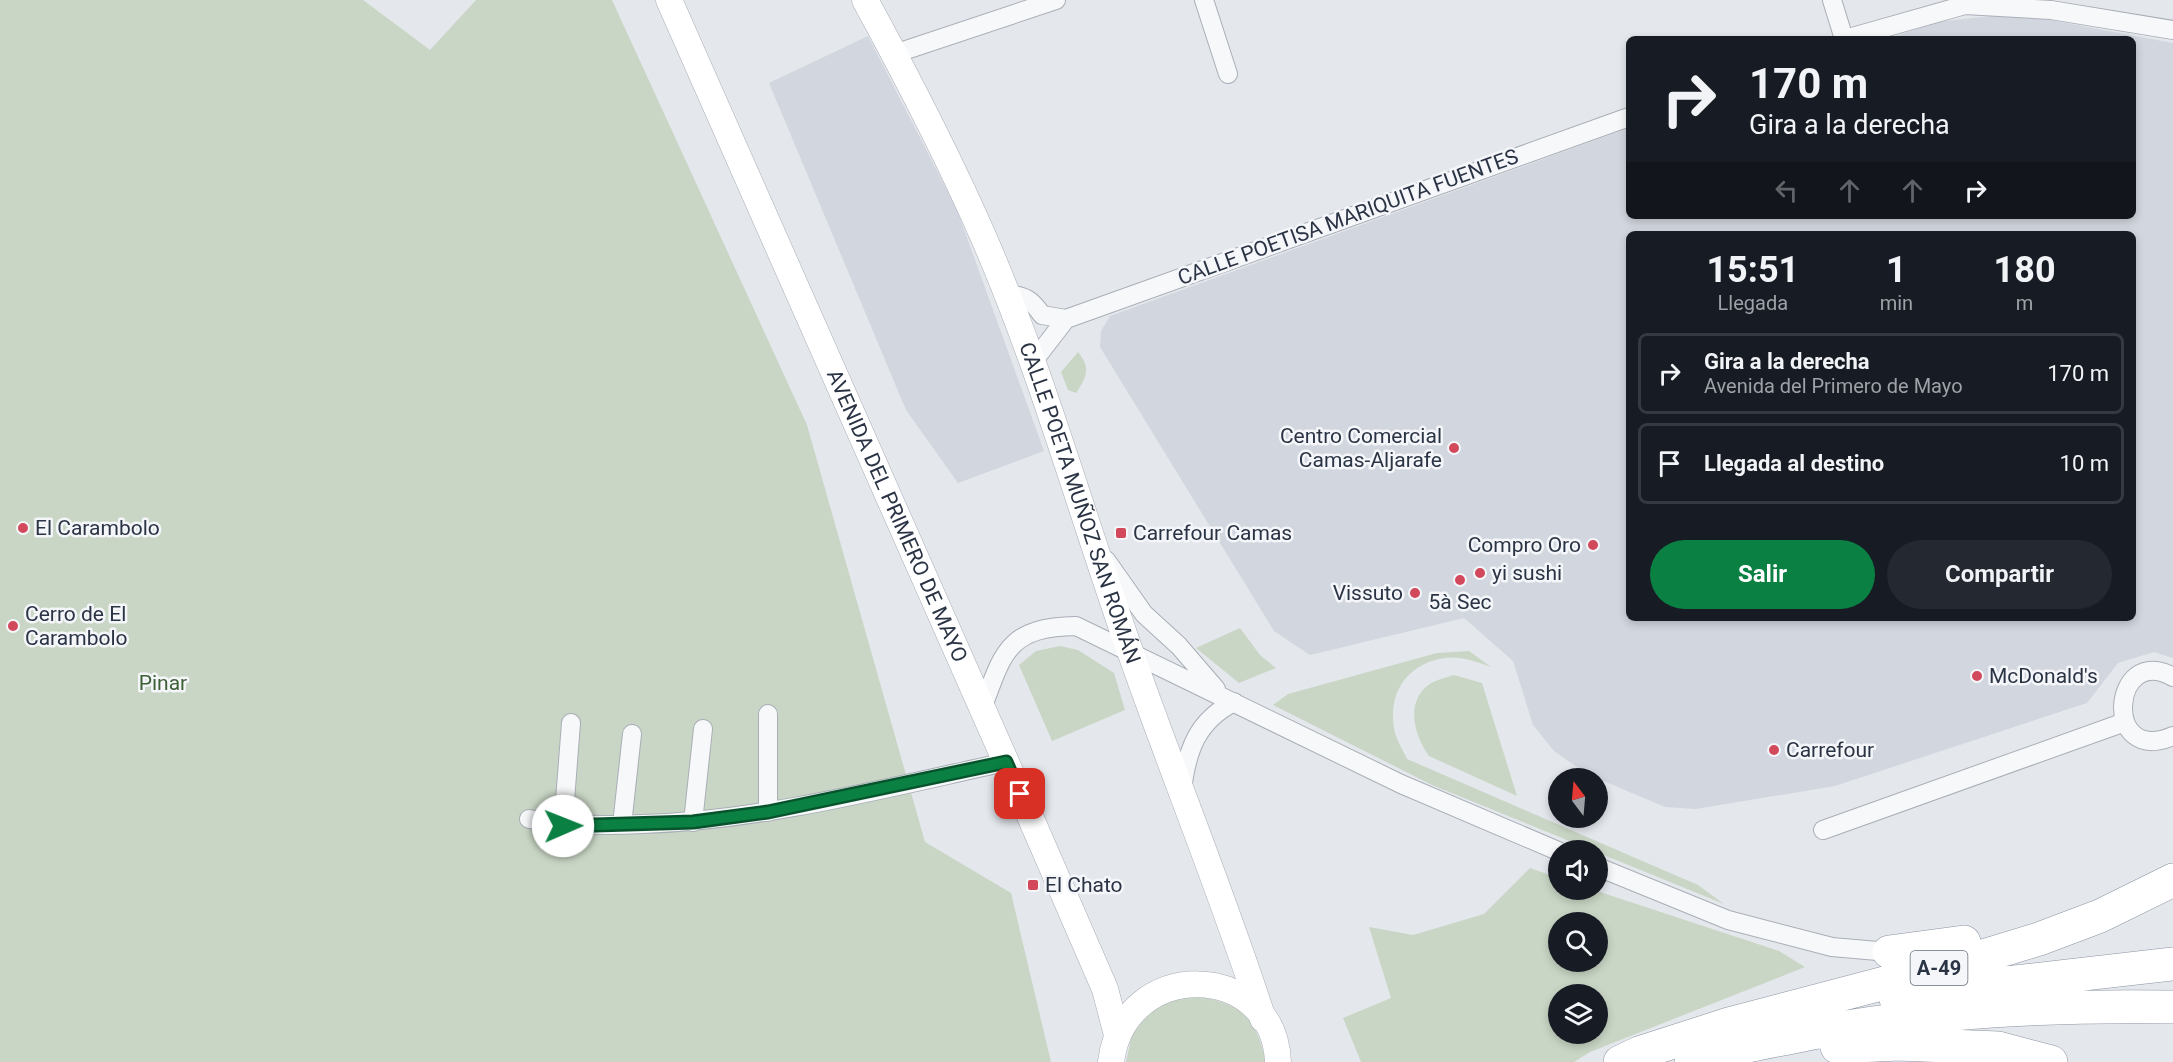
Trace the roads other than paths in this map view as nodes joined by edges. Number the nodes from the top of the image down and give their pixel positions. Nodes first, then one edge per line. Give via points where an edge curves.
1 (669, 0) edge
2 (865, 0) edge
3 (1056, 0) edge
4 (1203, 0) edge
5 (1832, 0) edge
6 (1965, 2) edge
7 (2173, 30) edge
8 (1844, 36) edge
9 (1855, 36) edge
10 (894, 54) junction
11 (1228, 74) dead end
12 (1626, 118) edge
13 (1006, 294) junction
14 (1066, 319) junction
15 (1032, 363) junction
16 (1093, 542) junction
17 (1131, 654) junction
18 (2173, 677) edge
19 (1228, 699) junction
20 (982, 709) junction
21 (768, 714) dead end
22 (2125, 722) junction
23 (572, 723) dead end
24 (703, 729) dead end
25 (632, 734) dead end
26 (2173, 736) edge
27 (1006, 762) junction
28 (1182, 792) junction
29 (768, 812) junction
30 (530, 819) dead end
31 (693, 822) junction
32 (622, 825) junction
33 (563, 826) junction
34 (1823, 830) dead end
35 (1548, 846) edge
36 (2173, 859) edge
37 (1608, 871) edge
38 (2173, 871) edge
39 (2173, 880) edge
40 (2173, 888) edge
41 (2100, 916) junction
42 (2016, 929) junction
43 (1889, 952) joint
44 (2173, 964) edge
45 (2173, 1007) edge
46 (1263, 1019) junction
47 (1117, 1035) junction
48 (1998, 1048) junction
49 (1629, 1058) edge
50 (1909, 1058) junction
51 (1111, 1062) edge
52 (1278, 1062) edge
53 (1691, 1062) edge
54 (1745, 1062) edge
55 (1868, 1062) edge
56 (1945, 1062) edge
57 (2051, 1062) edge

1 - 20 main road, AVENIDA DEL PRIMERO DE MAYO
2 - 10 main road, CALLE POETA MUÑOZ SAN ROMÁN
3 - 10 street
4 - 11 street
5 - 8 street
6 - 7 street via 2051,10
6 - 9 street
10 - 13 main road, CALLE POETA MUÑOZ SAN ROMÁN via 979,226
12 - 14 street, CALLE POETISA MARIQUITA FUENTES
13 - 14 street via 1032,300 1042,315
13 - 15 main road, CALLE POETA MUÑOZ SAN ROMÁN
14 - 15 street
15 - 16 main road, CALLE POETA MUÑOZ SAN ROMÁN
16 - 17 main road, CALLE POETA MUÑOZ SAN ROMÁN
16 - 19 street via 1144,614
17 - 19 street
17 - 20 street via 1076,626 1055,626 1036,632 1016,642 1002,656
17 - 28 main road, CALLE POETA MUÑOZ SAN ROMÁN
18 - 22 street via 2150,672 2131,682 2121,701
19 - 28 street via 1198,735 1185,765
19 - 35 street via 1401,784
20 - 27 main road, AVENIDA DEL PRIMERO DE MAYO
21 - 29 street
22 - 26 street via 2140,737 2151,740
22 - 34 street
23 - 33 street
24 - 31 street
25 - 32 street
27 - 29 street
27 - 47 main road, AVENIDA DEL PRIMERO DE MAYO via 1105,990
28 - 46 main road, CALLE POETA MUÑOZ SAN ROMÁN
29 - 31 street
30 - 33 street
31 - 32 street
32 - 33 street
36 - 42 highway via 2104,894
37 - 43 street via 1728,920 1832,947
38 - 42 highway via 2100,903
39 - 41 highway, A-49
40 - 41 highway
41 - 49 highway, A-49 via 1957,964 1775,1011
42 - 43 highway via 1926,949
44 - 49 highway via 2022,980 1893,1000 1771,1023 1667,1052
45 - 53 highway via 2053,1009 1857,1024
46 - 47 main road via 1230,991 1203,983 1188,984 1164,989 1143,1001
46 - 52 main road, CALLE POETA MUÑOZ SAN ROMÁN via 1275,1044
47 - 51 main road
48 - 50 highway
48 - 54 highway via 1855,1045 1797,1050
48 - 57 highway
50 - 55 highway
50 - 56 highway

